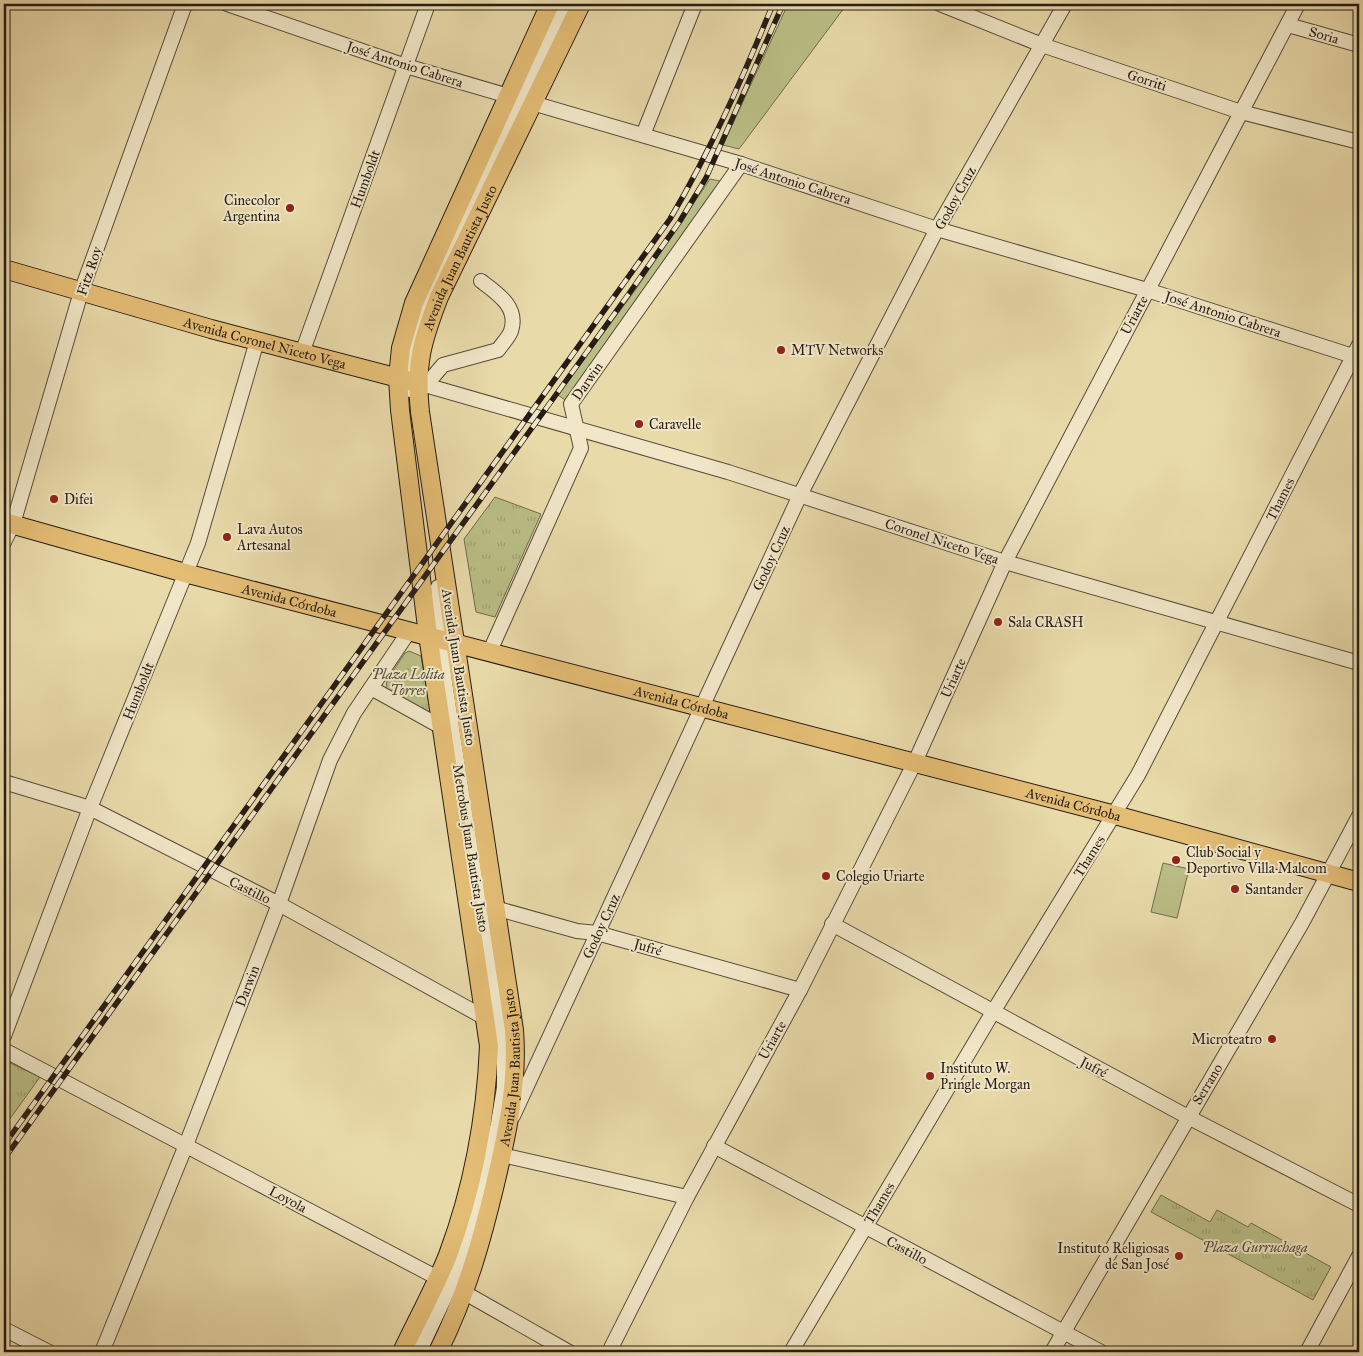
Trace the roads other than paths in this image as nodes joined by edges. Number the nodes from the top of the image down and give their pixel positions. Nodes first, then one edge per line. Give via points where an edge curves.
1 (186, 4) edge
2 (227, 4) edge
3 (428, 4) edge
4 (550, 4) edge
5 (565, 4) edge
6 (581, 4) edge
7 (695, 4) edge
8 (940, 4) edge
9 (1065, 4) edge
10 (1298, 4) edge
11 (1288, 25) junction
12 (1042, 45) junction
13 (1359, 45) edge
14 (406, 66) junction
15 (521, 98) junction
16 (1241, 112) junction
17 (644, 135) junction
18 (1359, 142) edge
19 (740, 164) junction
20 (937, 229) junction
21 (4, 269) edge
22 (481, 281) dead end
23 (1147, 290) junction
24 (81, 292) junction
25 (257, 341) junction
26 (302, 353) junction
27 (1357, 353) edge
28 (413, 382) junction
29 (527, 414) joint
30 (577, 429) junction
31 (800, 495) junction
32 (8, 523) edge
33 (4, 542) edge
34 (1005, 562) junction
35 (186, 573) junction
36 (1217, 623) junction
37 (410, 630) junction
38 (441, 638) junction
39 (490, 651) junction
40 (1359, 663) edge
41 (371, 688) junction
42 (702, 707) junction
43 (443, 728) junction
44 (915, 762) junction
45 (4, 782) edge
46 (90, 808) junction
47 (1115, 814) junction
48 (1359, 816) edge
49 (1330, 874) junction
50 (1359, 882) edge
51 (279, 904) junction
52 (495, 908) junction
53 (832, 924) junction
54 (597, 933) junction
55 (800, 990) junction
56 (993, 1012) junction
57 (486, 1019) junction
58 (4, 1036) edge
59 (4, 1050) edge
60 (1188, 1117) junction
61 (508, 1128) junction
62 (186, 1145) junction
63 (714, 1146) junction
64 (502, 1155) junction
65 (687, 1197) junction
66 (1359, 1205) edge
67 (864, 1227) junction
68 (1359, 1256) edge
69 (451, 1286) junction
70 (4, 1329) edge
71 (1064, 1333) junction
72 (49, 1352) edge
73 (102, 1352) edge
74 (402, 1352) edge
75 (419, 1352) edge
76 (438, 1352) edge
77 (569, 1352) edge
78 (610, 1352) edge
79 (791, 1352) edge
80 (1052, 1352) edge
81 (1101, 1352) edge
82 (1307, 1352) edge

1 - 24 street, Fitz Roy
2 - 14 street, José Antonio Cabrera
3 - 14 street, Humboldt
4 - 15 main road, Avenida Juan Bautista Justo
5 - 15 street
6 - 15 main road, Avenida Juan Bautista Justo
7 - 17 street
8 - 12 street, Gorriti
9 - 12 street, Godoy Cruz
10 - 11 street, Uriarte
11 - 13 street, Soria
11 - 16 street, Uriarte
12 - 16 street, Gorriti
12 - 20 street, Godoy Cruz
14 - 15 street, José Antonio Cabrera
14 - 26 street, Humboldt
15 - 17 street, José Antonio Cabrera
15 - 28 main road, Avenida Juan Bautista Justo via 439,297 423,340
15 - 28 main road, Avenida Juan Bautista Justo via 414,303 400,348
16 - 18 street, Gorriti
16 - 23 street, Uriarte
17 - 19 street, José Antonio Cabrera
19 - 20 street, José Antonio Cabrera
19 - 30 street, Darwin via 571,404
20 - 23 street, José Antonio Cabrera
20 - 31 street, Godoy Cruz
21 - 24 main road, Avenida Coronel Niceto Vega
22 - 28 street via 501,296 511,309 512,330 498,350 443,365
23 - 27 street, José Antonio Cabrera
23 - 34 street, Uriarte
24 - 25 main road, Avenida Coronel Niceto Vega
24 - 32 street, Fitz Roy
25 - 26 main road, Avenida Coronel Niceto Vega
25 - 35 street, Humboldt via 198,543
26 - 28 main road, Avenida Coronel Niceto Vega
27 - 36 street, Thames
28 - 29 street, Avenida Coronel Niceto Vega
28 - 38 main road, Avenida Juan Bautista Justo
28 - 38 main road, Avenida Juan Bautista Justo via 400,410
29 - 30 street, Coronel Niceto Vega
30 - 31 street, Coronel Niceto Vega
30 - 39 street, Darwin via 581,448
31 - 34 street, Coronel Niceto Vega
31 - 42 street, Godoy Cruz
32 - 33 street, Fitz Roy
32 - 35 main road, Avenida Córdoba
34 - 36 street, Coronel Niceto Vega
34 - 44 street, Uriarte
35 - 37 main road, Avenida Córdoba
35 - 46 street, Humboldt
36 - 40 street, Coronel Niceto Vega
36 - 47 street, Thames
37 - 38 main road, Avenida Córdoba
37 - 41 street, Darwin
38 - 39 main road, Avenida Córdoba
38 - 43 main road, Avenida Juan Bautista Justo
38 - 52 main road, Avenida Juan Bautista Justo
38 - 69 street, Metrobus Juan Bautista Justo via 504,1065 498,1123 475,1217
39 - 42 main road, Avenida Córdoba
41 - 43 street
41 - 51 street, Darwin via 339,740
42 - 44 main road, Avenida Córdoba
42 - 54 street, Godoy Cruz
43 - 57 main road, Avenida Juan Bautista Justo
44 - 47 main road, Avenida Córdoba
44 - 53 street, Uriarte
45 - 46 street, Castillo
46 - 51 street, Castillo
46 - 58 street, Humboldt
47 - 49 main road, Avenida Córdoba
47 - 56 street, Thames
48 - 49 street, Serrano
49 - 50 main road, Avenida Córdoba
49 - 60 street, Serrano
51 - 57 street, Castillo
51 - 62 street, Darwin
52 - 54 street, Jufré via 578,931
52 - 61 main road, Avenida Juan Bautista Justo via 516,1061
53 - 55 street, Uriarte
53 - 56 street, Jufré
54 - 55 street, Jufré
54 - 61 street, Godoy Cruz
55 - 63 street, Uriarte
56 - 60 street, Jufré
56 - 67 street, Thames
57 - 69 main road, Avenida Juan Bautista Justo via 488,1070 479,1139 466,1198 447,1257
59 - 62 street, Loyola
60 - 66 street, Jufré
60 - 71 street, Serrano
61 - 64 main road, Avenida Juan Bautista Justo
62 - 69 street, Loyola
62 - 73 street, Darwin
63 - 65 street, Uriarte
63 - 67 street, Castillo
64 - 65 street
64 - 69 main road, Avenida Juan Bautista Justo via 487,1219
65 - 78 street, Uriarte
67 - 71 street, Castillo
67 - 79 street, Thames
68 - 82 street
69 - 74 main road, Avenida Juan Bautista Justo
69 - 75 street, Metrobus Juan Bautista Justo
69 - 76 main road, Avenida Juan Bautista Justo
69 - 77 street, Loyola
70 - 72 street
71 - 80 street, Serrano
71 - 81 street, Castillo

